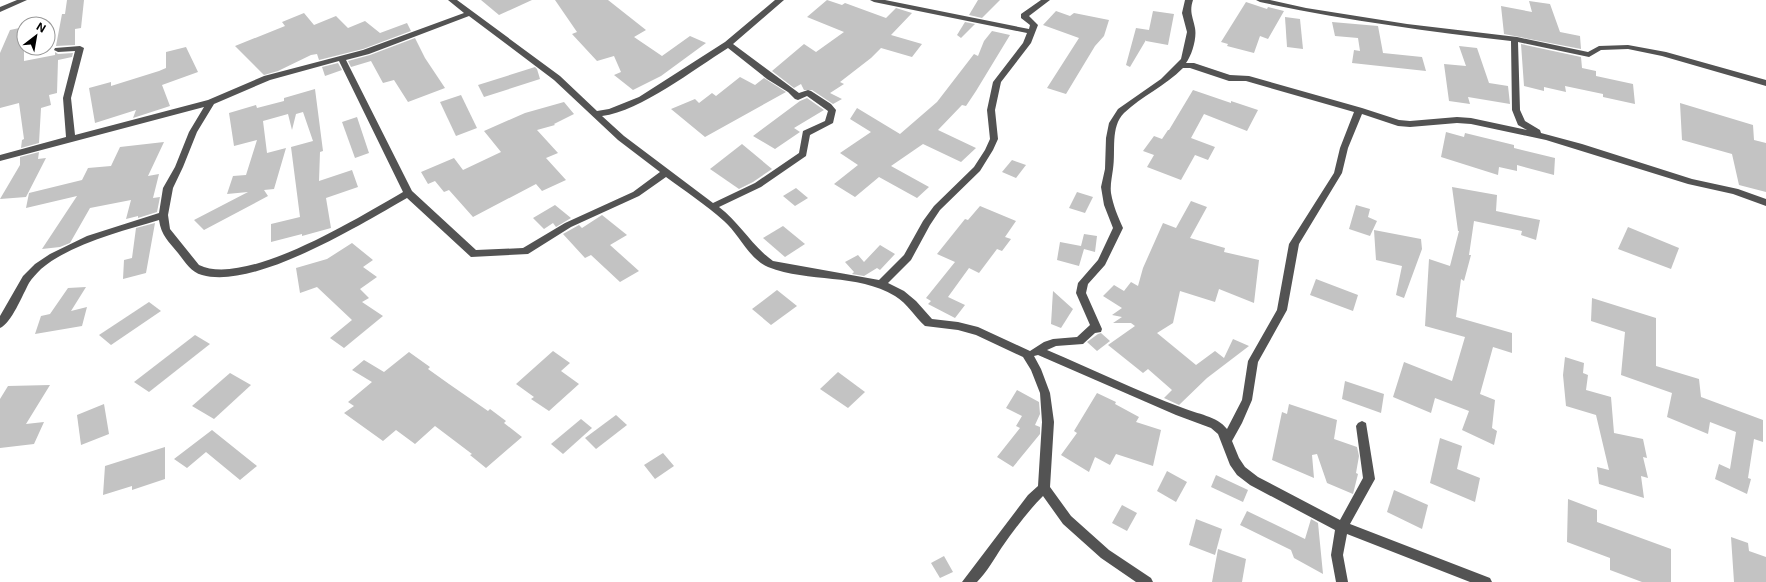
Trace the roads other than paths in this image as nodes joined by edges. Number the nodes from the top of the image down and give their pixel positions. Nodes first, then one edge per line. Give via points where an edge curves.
1 (23, 0) edge
2 (452, 0) edge
3 (780, 0) edge
4 (874, 0) edge
5 (1046, 0) edge
6 (1260, 0) edge
7 (1188, 1) edge
8 (0, 10) edge
9 (470, 12) junction
10 (1031, 32) junction
11 (1517, 39) junction
12 (1540, 41) dead end
13 (728, 44) junction
14 (58, 50) dead end
15 (342, 59) junction
16 (1188, 62) junction
17 (1766, 83) edge
18 (211, 102) junction
19 (1359, 110) junction
20 (594, 114) junction
21 (1521, 123) junction
22 (1510, 129) junction
23 (1546, 137) junction
24 (71, 140) junction
25 (0, 158) edge
26 (666, 172) junction
27 (408, 194) junction
28 (1766, 203) edge
29 (712, 207) junction
30 (163, 215) junction
31 (881, 284) junction
32 (0, 324) edge
33 (1039, 351) junction
34 (1027, 354) junction
35 (1362, 426) dead end
36 (1226, 440) junction
37 (1044, 488) junction
38 (1342, 527) junction
39 (968, 582) edge
40 (1147, 582) edge
41 (1342, 582) edge
42 (1486, 582) edge

1 - 8 street
2 - 9 street
3 - 13 street
4 - 10 street
5 - 10 street via 1024,16 1034,25
6 - 11 street via 1407,26
7 - 16 street via 1186,12 1191,29
9 - 15 street via 392,43
9 - 20 street via 557,78
10 - 31 street via 1027,44 997,82 991,110 994,139 989,150 977,169 937,208 908,257
11 - 12 street
11 - 17 street via 1588,55 1599,48 1628,47 1663,54
11 - 21 street via 1514,42 1516,110
13 - 20 street via 642,99 610,112
13 - 29 street via 798,97 808,93 832,110 829,123 806,133 803,154 758,185
14 - 24 street via 80,48 68,98
15 - 18 street via 267,78
15 - 27 street
16 - 19 street via 1219,76 1246,78
16 - 33 street via 1179,66 1114,120 1105,189 1109,208 1118,228 1102,262 1083,283 1081,293 1097,329 1093,328 1079,341 1059,341 1048,344
18 - 24 street
18 - 30 street via 168,188
19 - 22 street via 1398,123 1457,120
19 - 36 street via 1344,148 1338,173 1294,244 1282,310 1253,361 1247,400
20 - 26 street
21 - 22 street
21 - 23 street
22 - 23 street
23 - 28 street via 1691,182 1735,191
24 - 25 street
26 - 27 street via 636,194 568,225 525,251 474,254
26 - 29 street
27 - 30 street via 322,242 261,266 229,274 204,272 196,268 165,230
29 - 31 street via 728,219 759,256 770,264
30 - 32 street via 95,237 42,263 28,276
31 - 34 street via 900,294 930,323 958,326 978,332
33 - 34 street
33 - 36 street via 1215,425 1222,431
34 - 37 street via 1036,369 1044,393 1048,422
35 - 38 street via 1369,479
36 - 38 street via 1234,461 1241,471 1254,481
37 - 39 street via 998,541 978,572
37 - 40 street via 1066,520 1105,554
38 - 41 street via 1337,555
38 - 42 street

